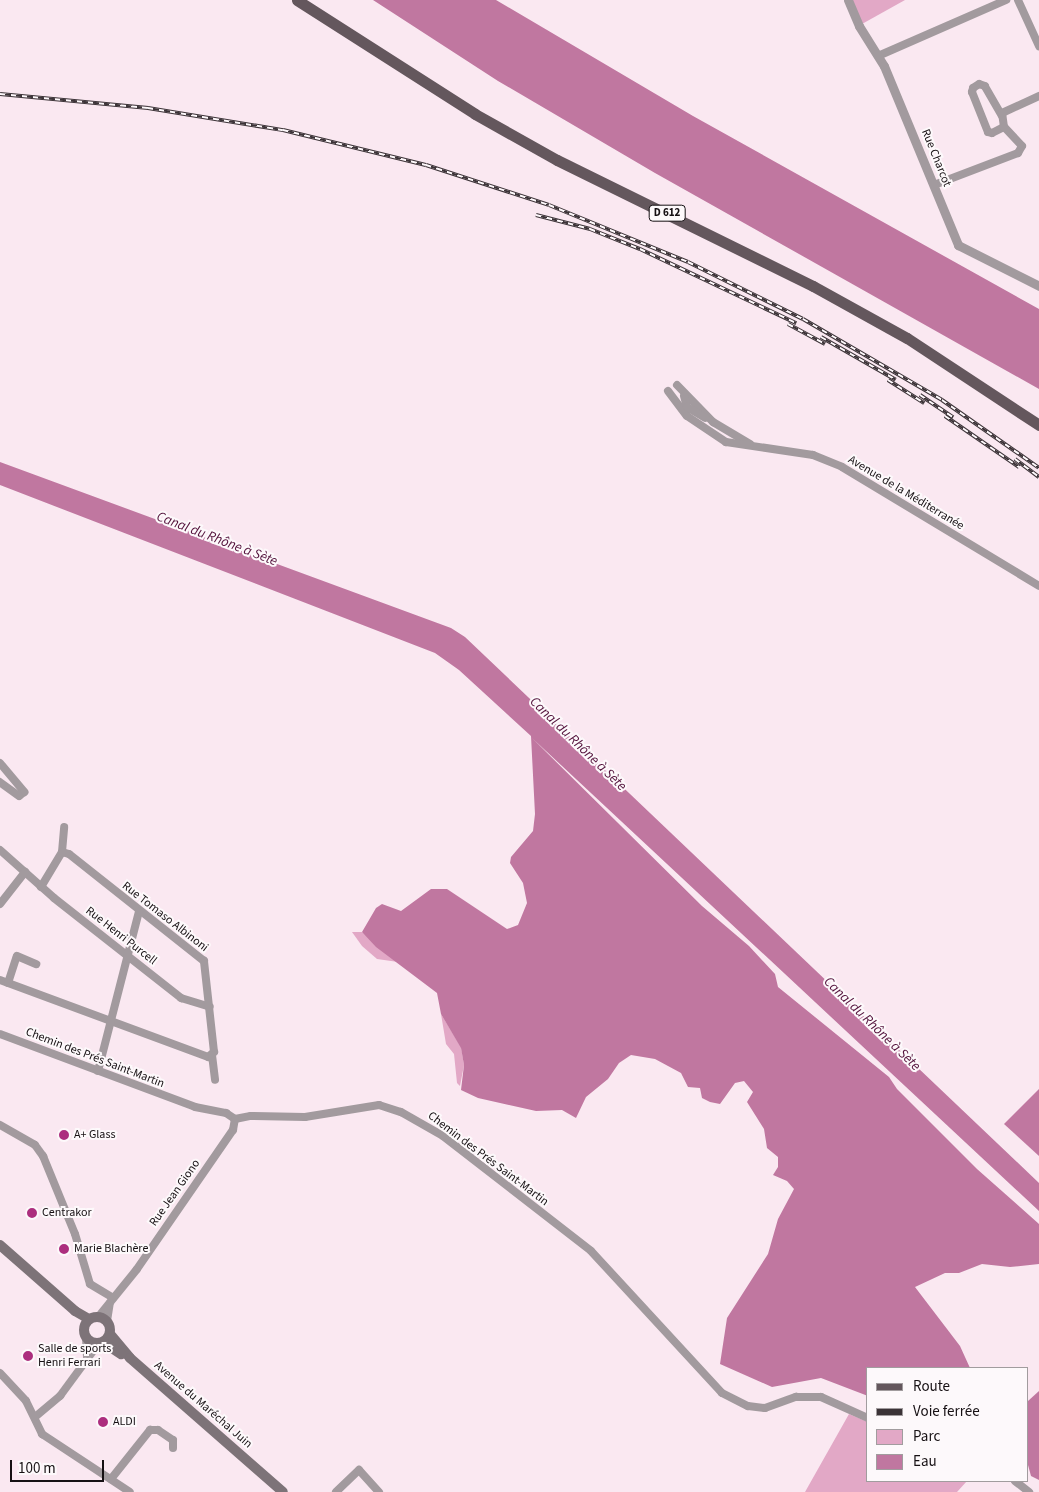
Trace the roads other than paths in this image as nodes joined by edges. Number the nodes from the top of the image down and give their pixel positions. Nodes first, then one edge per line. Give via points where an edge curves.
1 (297, 0) edge
2 (848, 0) edge
3 (1006, 0) edge
4 (1018, 0) edge
5 (1039, 46) edge
6 (878, 56) junction
7 (1039, 96) edge
8 (1002, 116) junction
9 (1004, 127) junction
10 (934, 185) junction
11 (1039, 286) edge
12 (677, 385) dead end
13 (668, 391) dead end
14 (684, 396) junction
15 (685, 408) junction
16 (714, 422) junction
17 (1039, 425) edge
18 (751, 445) junction
19 (1039, 586) edge
20 (0, 763) edge
21 (0, 782) edge
22 (64, 827) dead end
23 (62, 852) junction
24 (1, 853) edge
25 (25, 872) junction
26 (41, 887) junction
27 (0, 904) edge
28 (139, 911) junction
29 (126, 955) junction
30 (36, 964) dead end
31 (4, 982) edge
32 (210, 1007) junction
33 (110, 1021) junction
34 (0, 1034) edge
35 (212, 1055) junction
36 (98, 1072) junction
37 (215, 1080) dead end
38 (235, 1119) junction
39 (0, 1125) edge
40 (0, 1245) edge
41 (111, 1299) junction
42 (95, 1320) junction
43 (86, 1338) junction
44 (104, 1340) junction
45 (87, 1356) junction
46 (0, 1373) edge
47 (35, 1417) junction
48 (866, 1417) edge
49 (173, 1448) dead end
50 (113, 1481) junction
51 (1016, 1482) edge
52 (130, 1492) edge
53 (278, 1492) edge
54 (283, 1492) edge
55 (336, 1492) edge
56 (379, 1492) edge
57 (1029, 1492) edge

1 - 17 main road, D 612 via 475,114 557,160 813,286 907,338
2 - 6 street, Rue Charcot via 859,26
3 - 6 street
4 - 5 street
6 - 10 street, Rue Charcot
7 - 8 street
8 - 9 street
8 - 9 street via 985,86 973,88 988,132
9 - 10 street via 1022,146 1018,153
10 - 11 street, Rue Charcot via 960,249
12 - 14 street, Avenue de la Méditerranée
13 - 15 street, Avenue de la Méditerranée
14 - 15 street, Avenue de la Méditerranée
14 - 16 street, Avenue de la Méditerranée
15 - 16 street, Avenue de la Méditerranée
15 - 18 street, Avenue de la Méditerranée via 705,431 726,442
16 - 18 street, Avenue de la Méditerranée
18 - 19 street, Avenue de la Méditerranée via 813,455 842,467
20 - 21 street via 24,792 19,796
22 - 23 street
23 - 26 street
23 - 28 street, Rue Tomaso Albinoni
24 - 25 street, Rue Henri Purcell
25 - 26 street, Rue Henri Purcell
25 - 27 street
26 - 29 street, Rue Henri Purcell
28 - 29 street
28 - 32 street, Rue Tomaso Albinoni via 204,961
29 - 32 street, Rue Henri Purcell via 182,998
29 - 33 street
30 - 31 street via 17,956
31 - 33 street
32 - 35 street, Rue Tomaso Albinoni
33 - 35 street
33 - 36 street
34 - 36 street, Chemin des Prés Saint-Martin
35 - 37 street, Rue Tomaso Albinoni
36 - 38 street, Chemin des Prés Saint-Martin via 195,1107 226,1113
38 - 41 street, Rue Jean Giono via 233,1130 137,1269
38 - 48 street, Chemin des Prés Saint-Martin via 251,1116 305,1117 379,1105 401,1112 443,1136 591,1251 727,1396 748,1406 765,1408 796,1397 821,1397
39 - 41 street via 35,1145 44,1156 75,1234 90,1284
40 - 42 main road via 75,1311
41 - 42 street
42 - 43 main road
42 - 44 main road
43 - 44 main road
43 - 45 street
44 - 45 street
44 - 53 main road, Avenue du Maréchal Juin
44 - 54 main road, Avenue du Maréchal Juin via 130,1358
45 - 47 street via 75,1379
46 - 47 street via 26,1401
47 - 50 street via 42,1434
49 - 50 street via 173,1440 158,1430 150,1430
50 - 52 street
51 - 57 street
55 - 56 street via 360,1470

